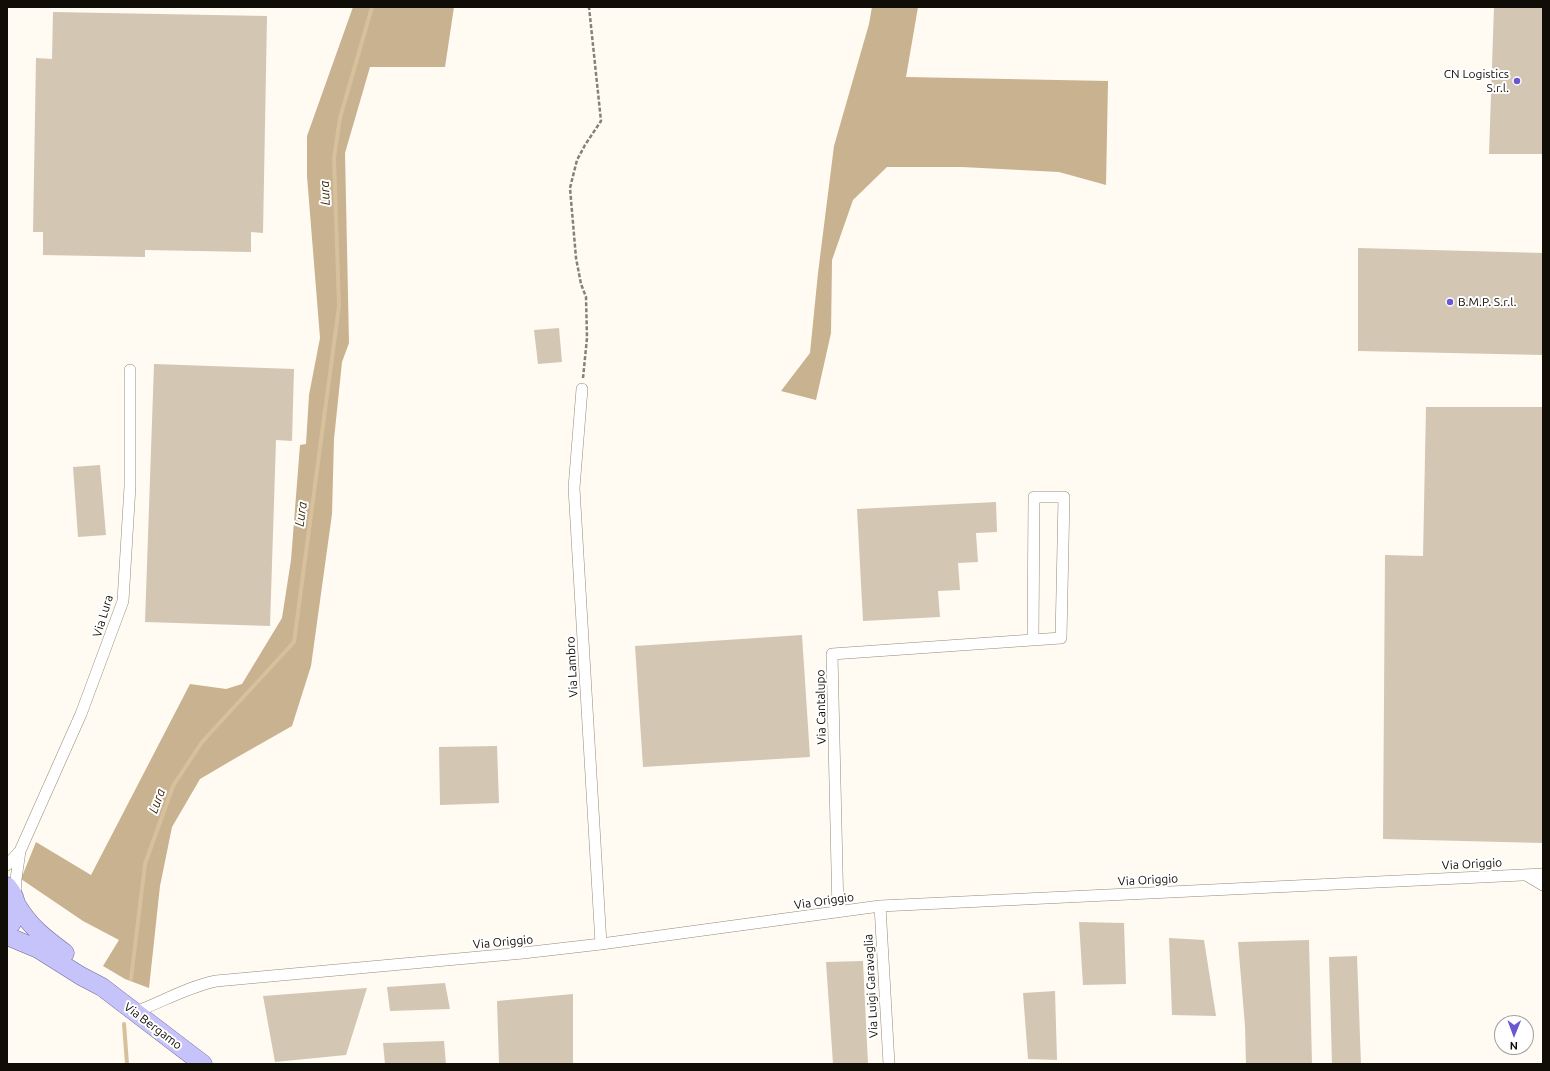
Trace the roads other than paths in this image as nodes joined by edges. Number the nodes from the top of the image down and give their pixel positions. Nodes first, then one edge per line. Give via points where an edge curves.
1 (130, 370) dead end
2 (582, 389) road end
3 (1033, 640) junction
4 (20, 852) junction
5 (7, 865) edge
6 (1525, 874) junction
7 (1543, 874) edge
8 (1543, 886) edge
9 (13, 896) edge
10 (880, 906) junction
11 (838, 912) junction
12 (7, 929) edge
13 (7, 936) edge
14 (601, 944) junction
15 (102, 987) junction
16 (135, 1012) junction
17 (203, 1064) edge
18 (889, 1064) edge

1 - 4 street, Via Lura via 130,486 123,601 81,714
2 - 14 street, Via Lambro via 574,488
3 - 3 street, Via Cantalupo via 1061,638 1064,497 1034,497
3 - 11 street, Via Cantalupo via 832,654
4 - 5 street, Via Lura
4 - 9 street, Via Lura
6 - 7 street, Via Origgio
6 - 8 street
6 - 10 street, Via Origgio
9 - 12 main road via 15,919
9 - 15 main road, Via Bergamo via 25,919 41,935 86,969
10 - 11 street, Via Origgio
10 - 18 street, Via Luigi Garavaglia
11 - 14 street, Via Origgio
13 - 15 main road, Via Bergamo via 38,949
14 - 16 street, Via Origgio via 216,981 196,985
15 - 16 main road, Via Bergamo
16 - 17 main road, Via Bergamo

